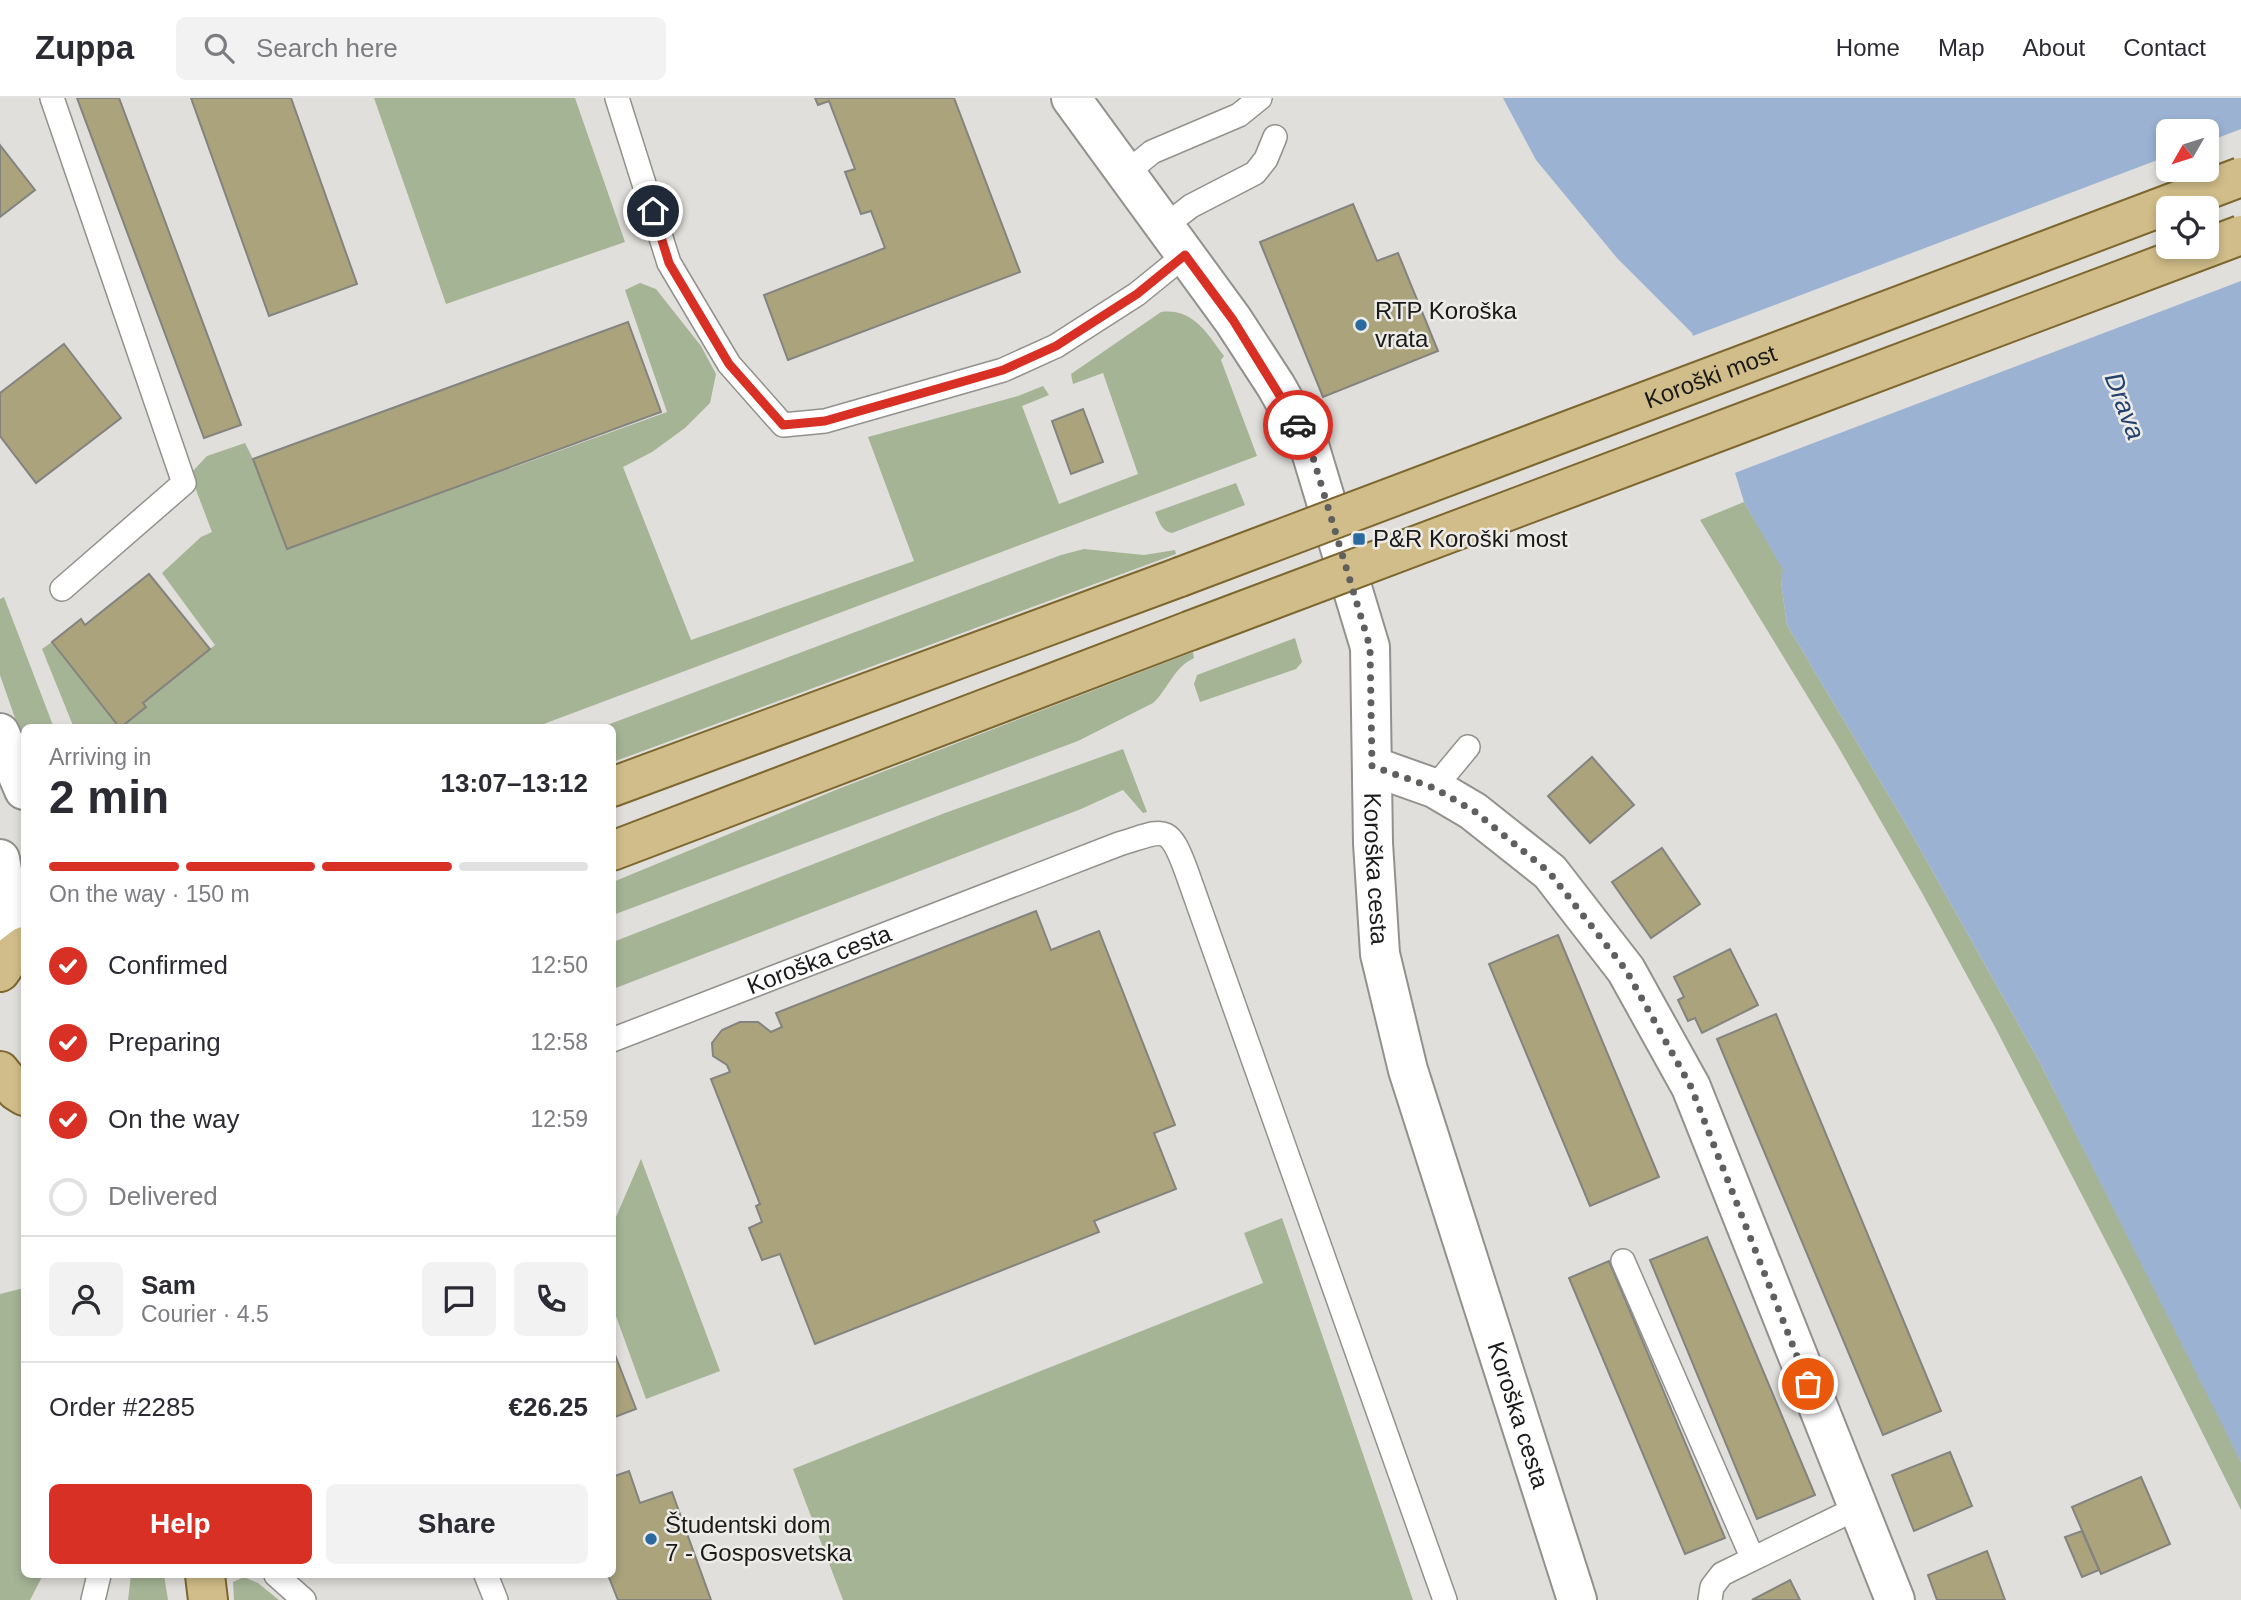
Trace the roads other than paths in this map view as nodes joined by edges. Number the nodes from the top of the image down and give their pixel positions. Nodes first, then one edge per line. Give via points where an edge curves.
1 (52, 98) edge
2 (617, 98) edge
3 (1071, 98) edge
4 (1261, 98) edge
5 (1275, 137) dead end
6 (1125, 174) junction
7 (2241, 177) edge
8 (2241, 234) edge
9 (1175, 240) junction
10 (62, 589) dead end
11 (0, 733) edge
12 (1468, 747) dead end
13 (1372, 766) junction
14 (21, 783) edge
15 (616, 786) edge
16 (1434, 788) junction
17 (616, 849) edge
18 (0, 859) edge
19 (12, 958) edge
20 (616, 1038) edge
21 (1623, 1261) dead end
22 (1857, 1508) junction
23 (1752, 1558) junction
24 (98, 1578) edge
25 (205, 1578) edge
26 (279, 1578) edge
27 (487, 1578) edge
28 (93, 1600) edge
29 (208, 1600) edge
30 (304, 1600) edge
31 (496, 1600) edge
32 (1445, 1600) edge
33 (1577, 1600) edge
34 (1710, 1600) edge
35 (1895, 1600) edge

1 - 10 lane via 184,483
2 - 9 lane via 669,263 729,364 783,425 825,421 1003,370 1056,346 1137,294
3 - 6 street, Koroška cesta
4 - 6 lane via 1239,115 1152,152
5 - 9 lane via 1255,173 1191,206
6 - 9 street, Koroška cesta
7 - 15 main road, Koroški most, bridge
8 - 17 main road, bridge
9 - 13 street, Koroška cesta via 1233,320 1309,444 1370,647
11 - 14 street
12 - 16 lane
13 - 16 street
13 - 33 street, Koroška cesta via 1380,954 1408,1070
16 - 22 street via 1474,811 1549,872 1626,970 1691,1087
18 - 19 street
20 - 32 lane, Koroška cesta via 1119,844 1160,832 1169,835 1182,859
21 - 23 lane
22 - 23 lane
22 - 35 street
23 - 34 lane via 1722,1574 1712,1587
24 - 28 lane
25 - 29 main road
26 - 30 lane
27 - 31 lane

